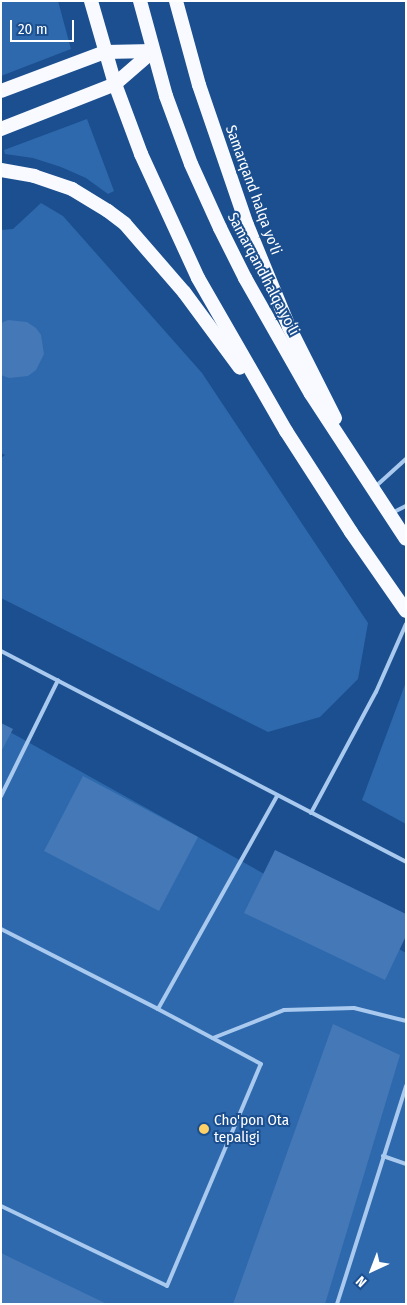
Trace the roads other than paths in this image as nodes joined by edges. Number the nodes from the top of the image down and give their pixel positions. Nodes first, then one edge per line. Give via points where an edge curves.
1 (91, 1) edge
2 (140, 1) edge
3 (176, 1) edge
4 (153, 50) junction
5 (105, 52) junction
6 (115, 84) junction
7 (1, 91) edge
8 (1, 129) edge
9 (1, 170) edge
10 (286, 431) junction
11 (406, 459) edge
12 (372, 490) junction
13 (406, 506) edge
14 (389, 514) junction
15 (406, 539) edge
16 (406, 610) edge
17 (406, 624) edge
18 (1, 651) edge
19 (58, 680) junction
20 (1, 796) edge
21 (277, 796) junction
22 (311, 813) junction
23 (406, 862) edge
24 (1, 930) edge
25 (158, 1008) junction
26 (406, 1021) edge
27 (213, 1038) junction
28 (406, 1086) edge
29 (383, 1156) junction
30 (406, 1164) edge
31 (1, 1206) edge
32 (337, 1304) edge

1 - 5 highway
2 - 4 highway, Samarqand halqa yoʻli
3 - 12 highway, Samarqand halqa yo'li via 219,146 260,259 289,327
4 - 5 highway
4 - 6 highway
4 - 12 highway, Samarqand halqa yoʻli via 191,164 232,253 311,394
5 - 6 highway
5 - 7 highway
6 - 8 highway
6 - 10 highway via 141,154 198,278
9 - 10 highway via 34,176 72,189 125,224 184,292
10 - 16 highway
11 - 12 lane
12 - 14 highway, Samarqand halqa yoʻli
13 - 14 lane
14 - 15 highway, Samarqand halqa yoʻli
17 - 22 lane via 376,692
18 - 19 lane
19 - 20 lane
19 - 21 lane
21 - 22 lane
21 - 25 lane
22 - 23 lane
24 - 25 lane
25 - 27 lane
26 - 27 lane via 354,1008 284,1010
27 - 31 lane via 261,1064 167,1286
28 - 29 lane
29 - 30 lane
29 - 32 lane

